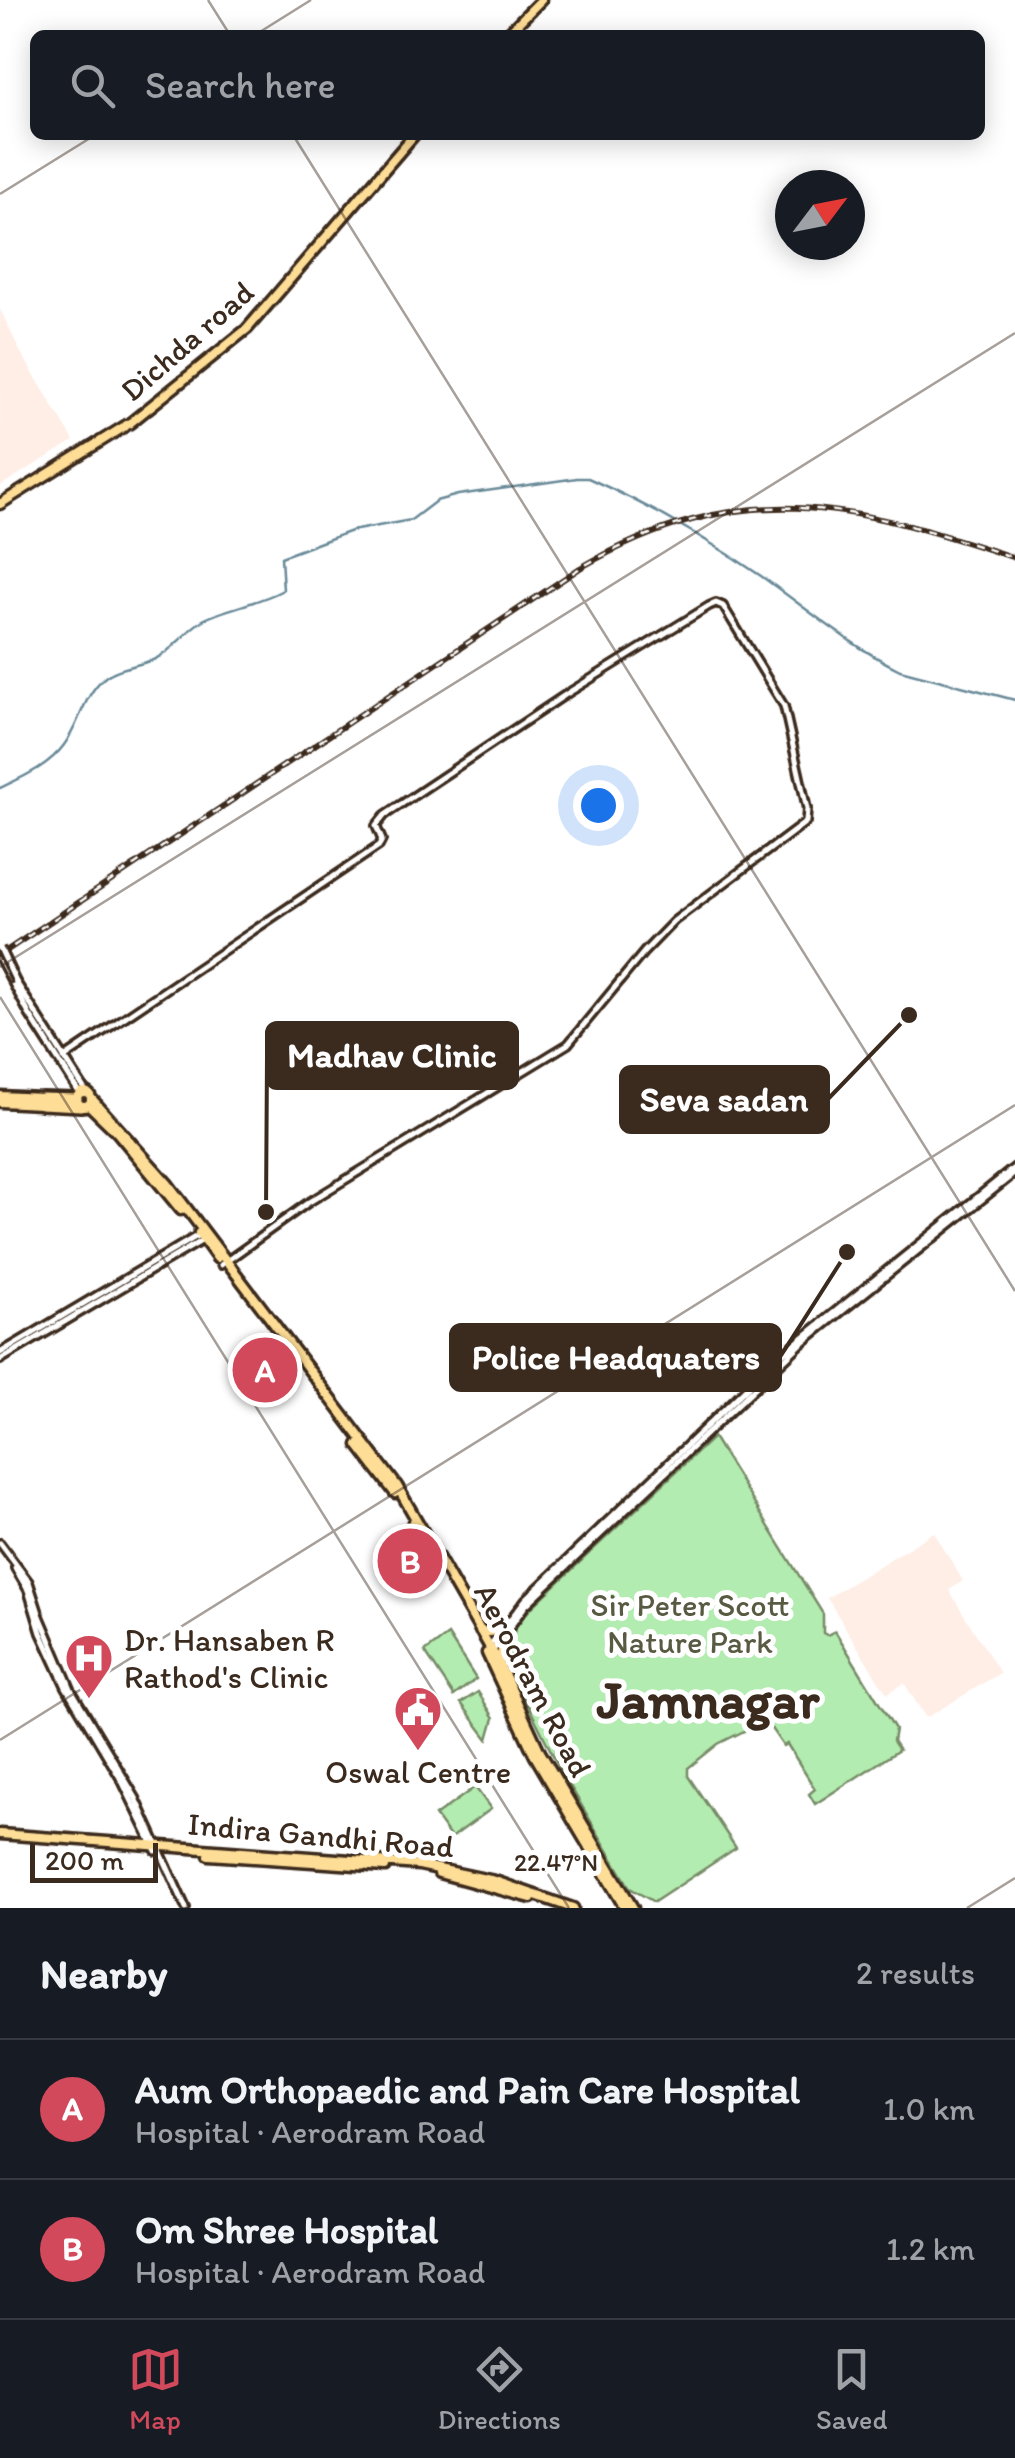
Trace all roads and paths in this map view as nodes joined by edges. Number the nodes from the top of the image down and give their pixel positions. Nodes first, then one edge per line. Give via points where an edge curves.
1 (541, 0) edge
2 (511, 30) edge
3 (410, 140) edge
4 (0, 504) edge
5 (0, 948) edge
6 (0, 960) edge
7 (16, 986) junction
8 (64, 1058) junction
9 (0, 1099) edge
10 (84, 1099) junction
11 (42, 1101) joint
12 (1015, 1170) edge
13 (204, 1235) junction
14 (224, 1263) junction
15 (0, 1357) edge
16 (0, 1546) edge
17 (504, 1626) junction
18 (480, 1632) junction
19 (504, 1638) junction
20 (489, 1651) junction
21 (500, 1666) junction
22 (0, 1837) edge
23 (158, 1848) junction
24 (186, 1908) edge
25 (559, 1908) edge
26 (573, 1908) edge
27 (625, 1908) edge
28 (634, 1908) edge

1 - 2 main road
3 - 4 main road, Dichda road via 247,329 130,423
5 - 7 street, bridge
6 - 7 street, bridge
7 - 8 street
7 - 10 street
8 - 10 street
8 - 14 street via 378,846 376,826 385,815 579,685 718,603 784,706 808,820 674,921 568,1044 309,1202
9 - 11 main road
10 - 11 highway
10 - 13 main road, Aerodram Road via 134,1143
12 - 17 street via 780,1356
12 - 19 street via 801,1344 525,1606
13 - 14 main road, Aerodram Road
13 - 15 street
14 - 18 main road, Aerodram Road via 396,1486
14 - 20 main road, Aerodram Road via 402,1504
16 - 23 street via 26,1584 66,1687
17 - 18 main road
17 - 20 street
18 - 20 main road, Aerodram Road
19 - 20 street
19 - 21 main road
20 - 21 main road, Aerodram Road
20 - 27 main road, Aerodram Road via 536,1756
21 - 28 main road, Aerodram Road via 540,1752
22 - 23 main road, Indira Gandhi Road
23 - 24 street
23 - 25 main road, Indira Gandhi Road via 425,1870
23 - 26 main road, Indira Gandhi Road via 420,1865

